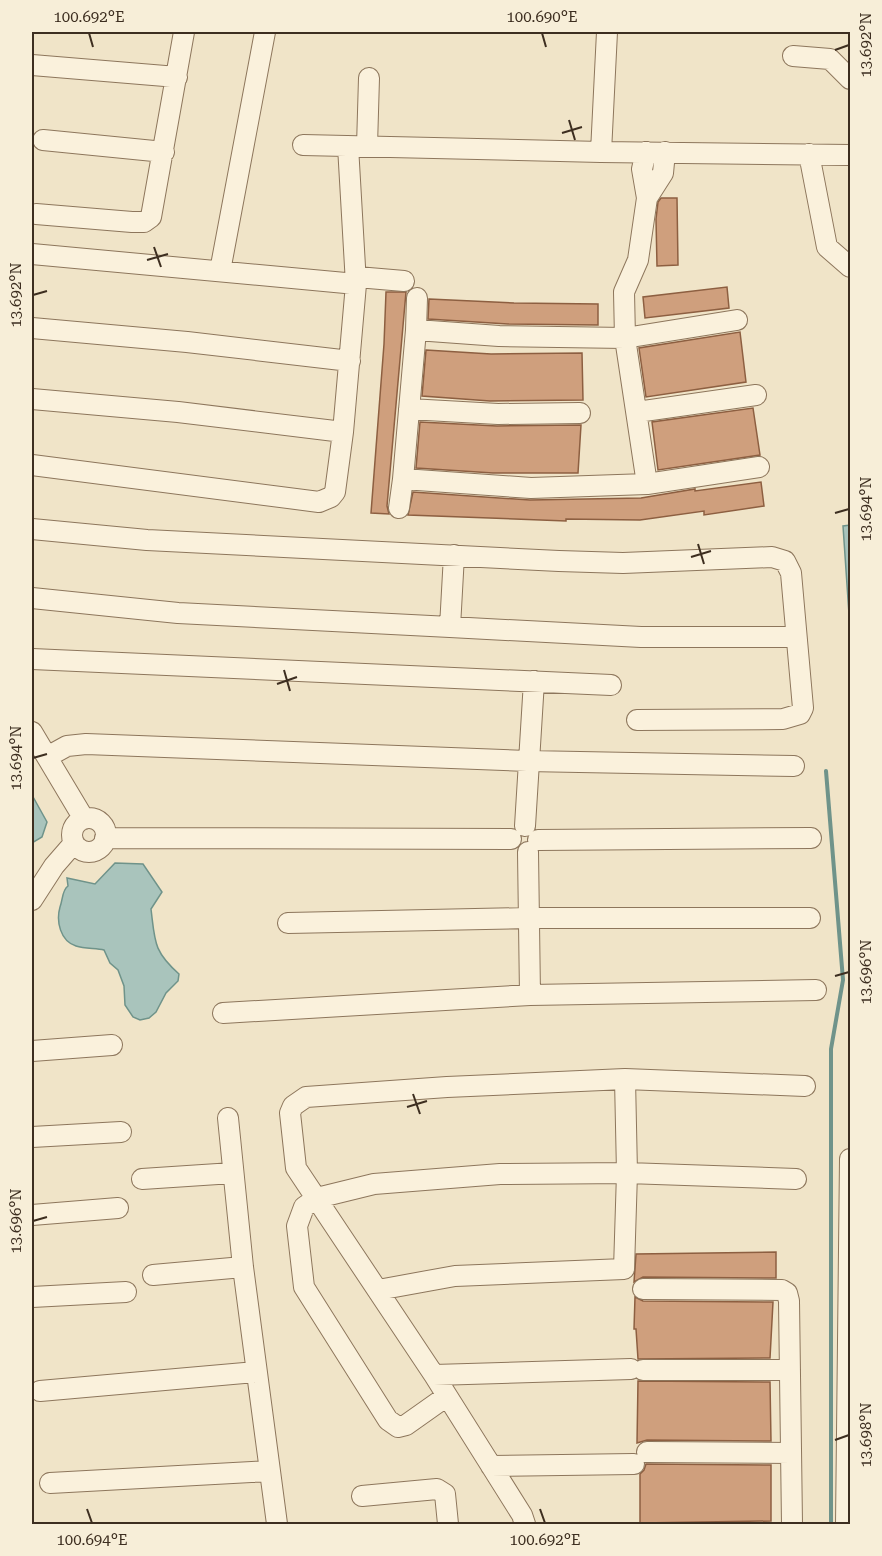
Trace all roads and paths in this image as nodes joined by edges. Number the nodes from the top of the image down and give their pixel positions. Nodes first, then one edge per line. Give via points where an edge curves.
1 (184, 32) edge
2 (265, 32) edge
3 (607, 32) edge
4 (793, 56) dead end
5 (32, 65) edge
6 (177, 77) junction
7 (369, 78) dead end
8 (850, 79) edge
9 (43, 140) dead end
10 (303, 145) dead end
11 (357, 146) junction
12 (164, 152) junction
13 (600, 152) junction
14 (655, 152) junction
15 (809, 154) junction
16 (850, 155) edge
17 (36, 214) dead end
18 (32, 255) edge
19 (850, 267) edge
20 (220, 271) junction
21 (356, 280) junction
22 (404, 281) dead end
23 (417, 298) dead end
24 (738, 320) dead end
25 (32, 328) edge
26 (416, 330) junction
27 (625, 338) junction
28 (350, 361) junction
29 (756, 395) dead end
30 (32, 399) edge
31 (409, 409) junction
32 (580, 412) dead end
33 (637, 412) junction
34 (343, 432) junction
35 (32, 465) edge
36 (759, 467) dead end
37 (403, 479) junction
38 (647, 484) junction
39 (399, 508) dead end
40 (32, 529) edge
41 (454, 555) junction
42 (32, 598) edge
43 (450, 627) junction
44 (796, 637) junction
45 (32, 659) edge
46 (534, 681) junction
47 (611, 685) dead end
48 (637, 720) dead end
49 (32, 732) edge
50 (47, 757) junction
51 (528, 761) junction
52 (794, 766) dead end
53 (84, 819) junction
54 (105, 837) junction
55 (811, 838) dead end
56 (525, 839) junction
57 (74, 843) junction
58 (37, 880) edge
59 (32, 900) edge
60 (528, 918) junction
61 (810, 918) dead end
62 (288, 923) dead end
63 (816, 990) dead end
64 (530, 994) junction
65 (223, 1013) dead end
66 (112, 1045) dead end
67 (32, 1051) edge
68 (625, 1079) junction
69 (805, 1086) dead end
70 (228, 1118) dead end
71 (121, 1132) dead end
72 (32, 1137) edge
73 (850, 1159) edge
74 (233, 1173) junction
75 (627, 1173) junction
76 (850, 1175) edge
77 (142, 1179) dead end
78 (796, 1179) dead end
79 (317, 1198) junction
80 (118, 1208) dead end
81 (32, 1215) edge
82 (243, 1267) junction
83 (850, 1274) edge
84 (153, 1275) dead end
85 (643, 1289) dead end
86 (378, 1290) junction
87 (126, 1292) dead end
88 (32, 1297) edge
89 (849, 1361) edge
90 (790, 1370) junction
91 (256, 1372) junction
92 (434, 1375) junction
93 (40, 1391) dead end
94 (447, 1396) junction
95 (791, 1453) junction
96 (849, 1465) edge
97 (491, 1466) junction
98 (269, 1471) junction
99 (50, 1483) dead end
100 (363, 1496) dead end
101 (277, 1524) edge
102 (448, 1524) edge
103 (525, 1524) edge
104 (792, 1524) edge
105 (846, 1524) edge

1 - 6 street
2 - 20 street
3 - 13 street
4 - 8 street via 830,59
5 - 6 street
6 - 12 street
7 - 11 street
9 - 12 street
10 - 11 street
11 - 13 street
11 - 21 street
12 - 17 street via 151,217 144,222
13 - 14 street
14 - 15 street
14 - 27 street via 663,173 647,198 638,260 624,292
15 - 16 street
15 - 19 street via 827,247
18 - 20 street
20 - 21 street
21 - 22 street
21 - 28 street
23 - 26 street
24 - 27 street
25 - 28 street
26 - 27 street
26 - 31 street
27 - 33 street
28 - 34 street
29 - 33 street
30 - 34 street
31 - 32 street via 498,414
31 - 37 street
33 - 38 street
34 - 35 street via 335,492 319,502
36 - 38 street
37 - 38 street via 531,488
37 - 39 street
40 - 41 street via 147,540
41 - 43 street
41 - 44 street via 623,563 779,558 791,573
42 - 43 street via 178,613
43 - 44 street via 641,637
44 - 48 street via 803,708 800,714 783,719
45 - 46 street
46 - 47 street
46 - 51 street
49 - 50 street
50 - 51 street via 67,746 86,744
50 - 53 street
51 - 52 street
51 - 56 street
53 - 54 street via 100,822
53 - 57 street via 75,826
54 - 56 street
54 - 57 street via 100,847 89,851
55 - 56 street
56 - 60 street
57 - 58 street
58 - 59 street
60 - 61 street
60 - 62 street
60 - 64 street
63 - 64 street
64 - 65 street
66 - 67 street
68 - 69 street
68 - 75 street
68 - 79 street via 306,1097 290,1113 293,1151 296,1168
70 - 74 street
71 - 72 street
73 - 76 street
74 - 77 street
74 - 82 street
75 - 78 street
75 - 79 street via 500,1174 374,1184
75 - 86 street via 624,1269 455,1276
76 - 83 street
79 - 86 street
79 - 94 street via 304,1207 297,1226 304,1287 388,1420 398,1427 406,1425
80 - 81 street
82 - 84 street
82 - 91 street
83 - 89 street
85 - 90 street via 782,1290 789,1302
86 - 92 street
87 - 88 street
89 - 96 street
90 - 92 street via 637,1369
90 - 95 street
91 - 93 street
91 - 98 street
92 - 94 street
94 - 97 street
95 - 97 street
95 - 104 street
96 - 105 street
97 - 103 street
98 - 99 street
98 - 101 street
100 - 102 street via 442,1491

